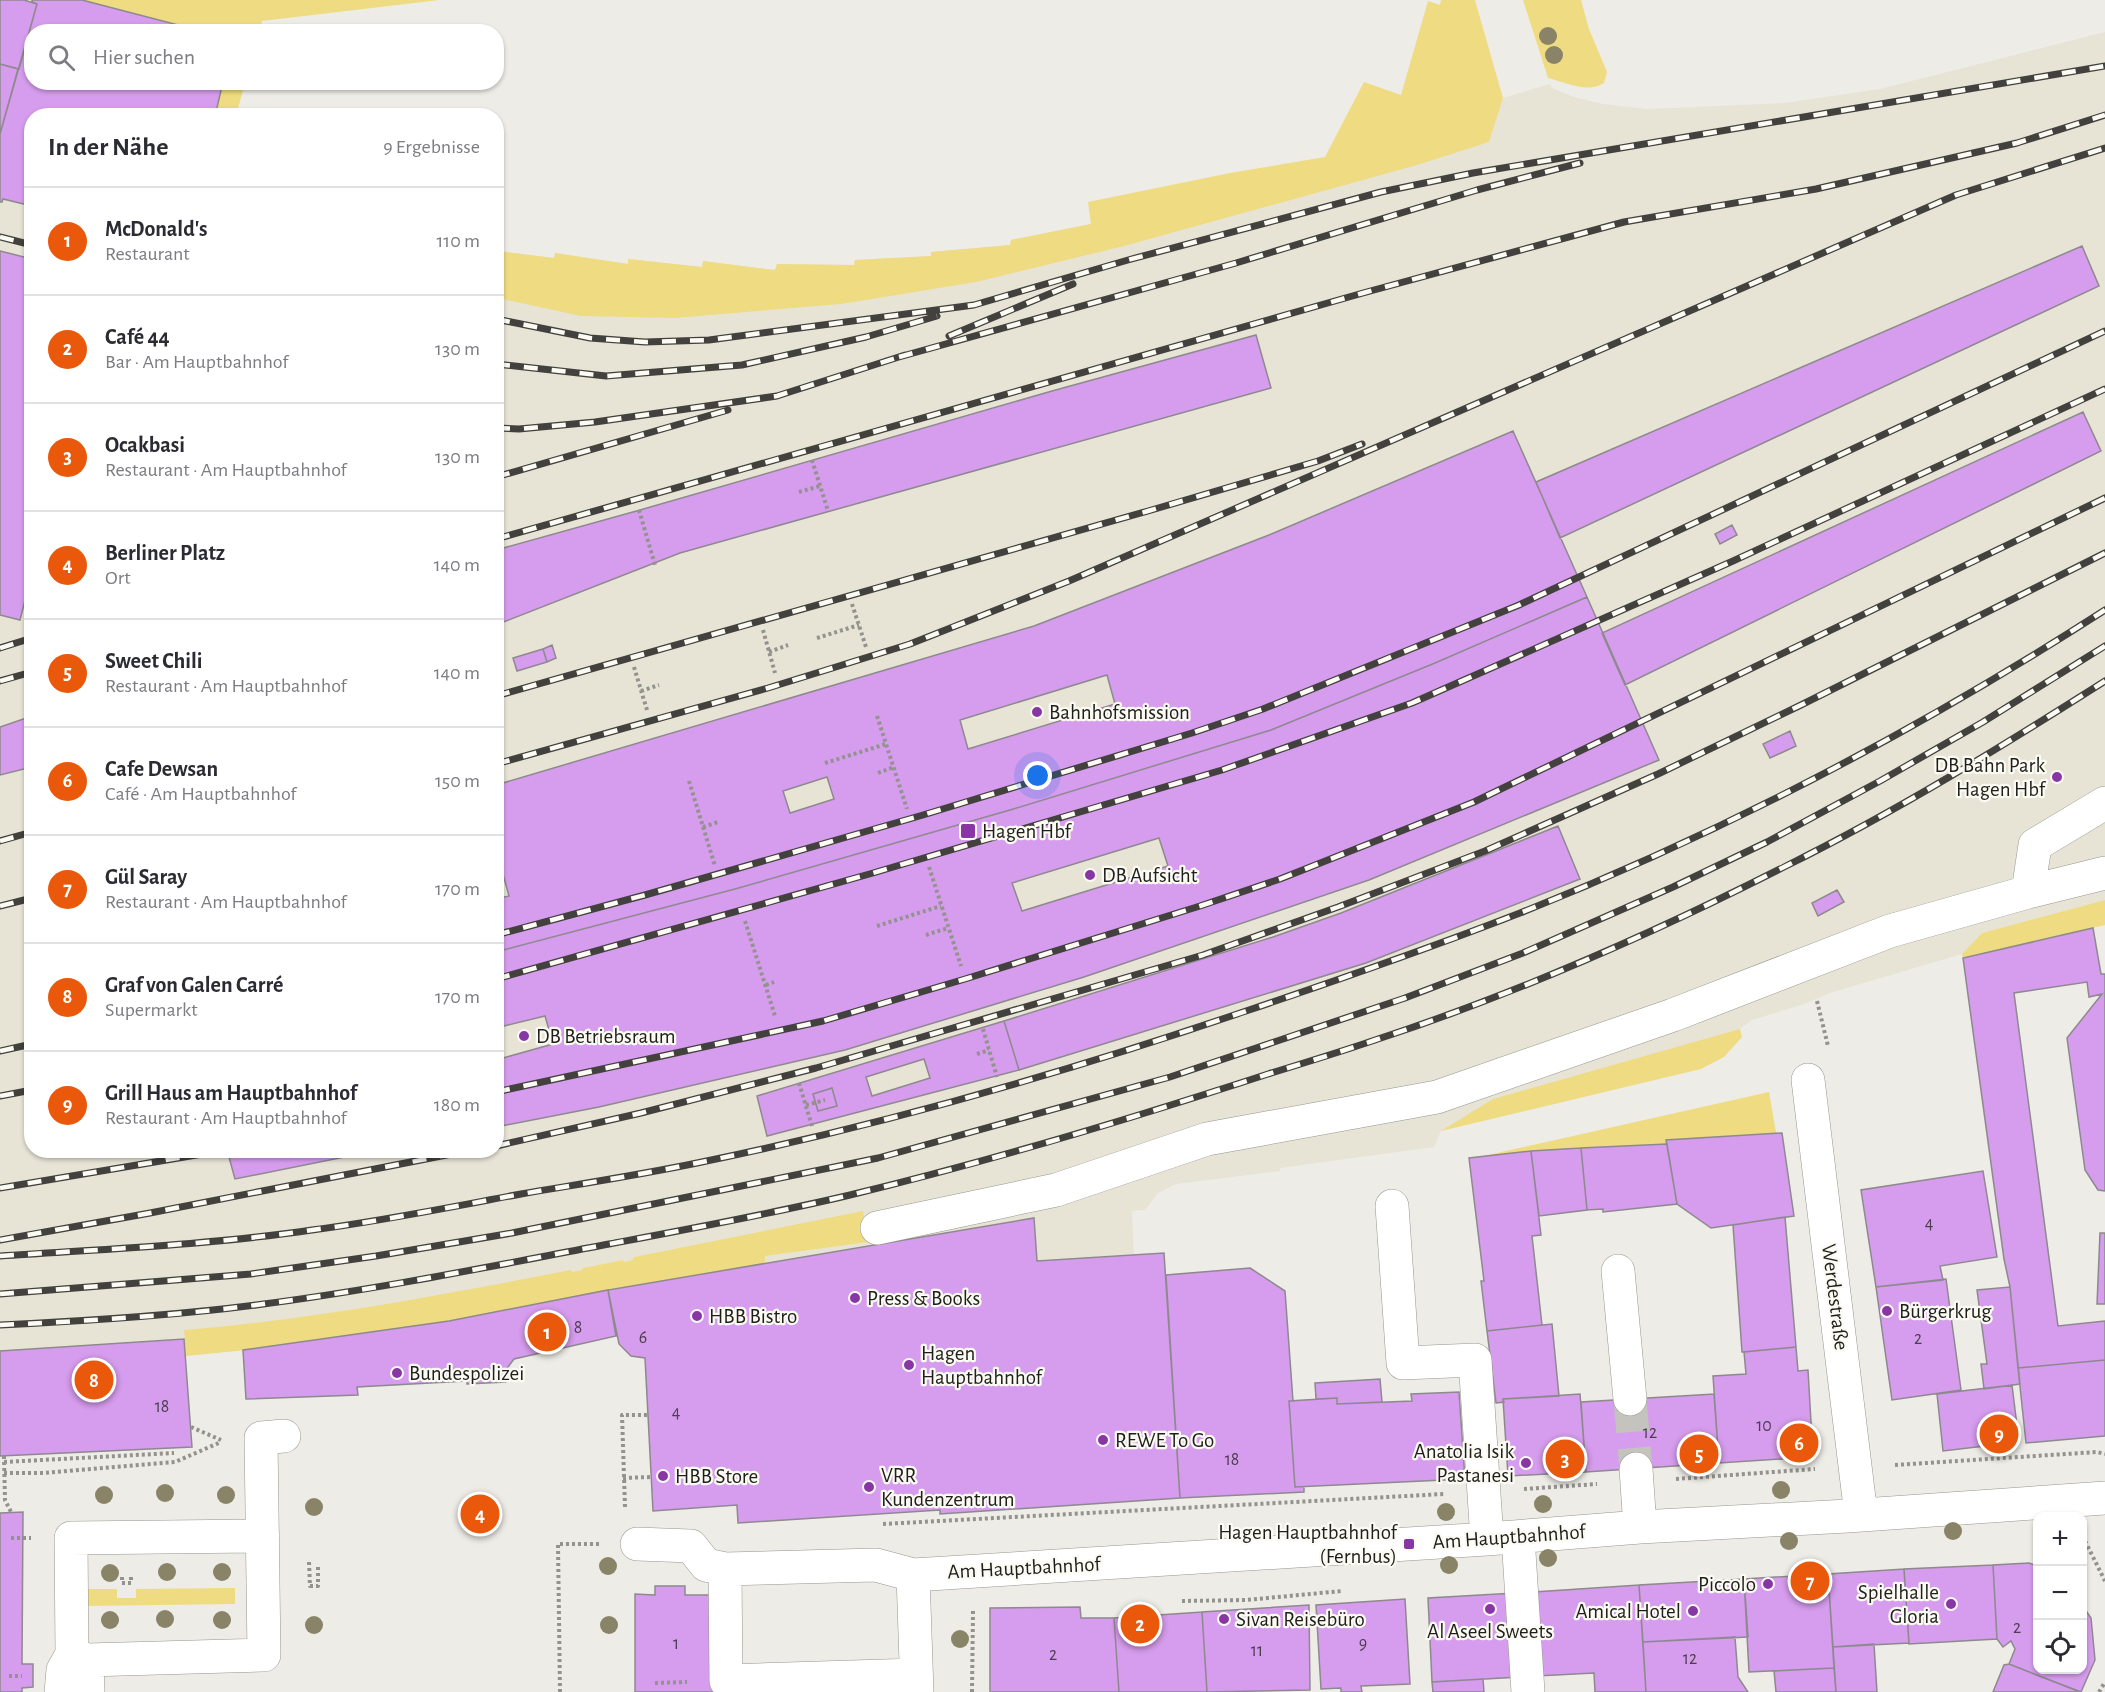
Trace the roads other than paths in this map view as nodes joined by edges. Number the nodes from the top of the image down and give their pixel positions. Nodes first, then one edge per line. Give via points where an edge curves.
1 (2105, 803) edge
2 (2105, 873) edge
3 (2028, 892) junction
4 (1808, 1080) dead end
5 (1392, 1206) dead end
6 (877, 1228) dead end
7 (1618, 1271) dead end
8 (1630, 1398) tunnel mouth
9 (284, 1436) dead end
10 (1637, 1475) tunnel mouth
11 (2105, 1498) edge
12 (1861, 1515) junction
13 (1640, 1527) junction
14 (263, 1536) junction
15 (1503, 1538) junction
16 (638, 1544) dead end
17 (725, 1569) junction
18 (913, 1575) junction
19 (82, 1669) edge
20 (916, 1683) edge
21 (61, 1692) edge
22 (1528, 1692) edge

1 - 3 street via 2035,845
2 - 3 street
3 - 6 street via 1890,931 1673,1015 1437,1097 1208,1139 1056,1190
4 - 12 street, Werdestraße
5 - 15 street via 1403,1363 1475,1360 1484,1492
7 - 8 street
9 - 14 street via 261,1438
10 - 13 street
11 - 12 street, Am Hauptbahnhof
12 - 13 street, Am Hauptbahnhof
13 - 15 street, Am Hauptbahnhof
14 - 19 street via 264,1655
14 - 19 street via 71,1538
15 - 18 street, Am Hauptbahnhof
15 - 22 street
16 - 17 street via 691,1546 706,1565
17 - 18 street, Am Hauptbahnhof via 876,1565
17 - 20 street via 726,1681
18 - 20 street
19 - 21 street via 63,1670

